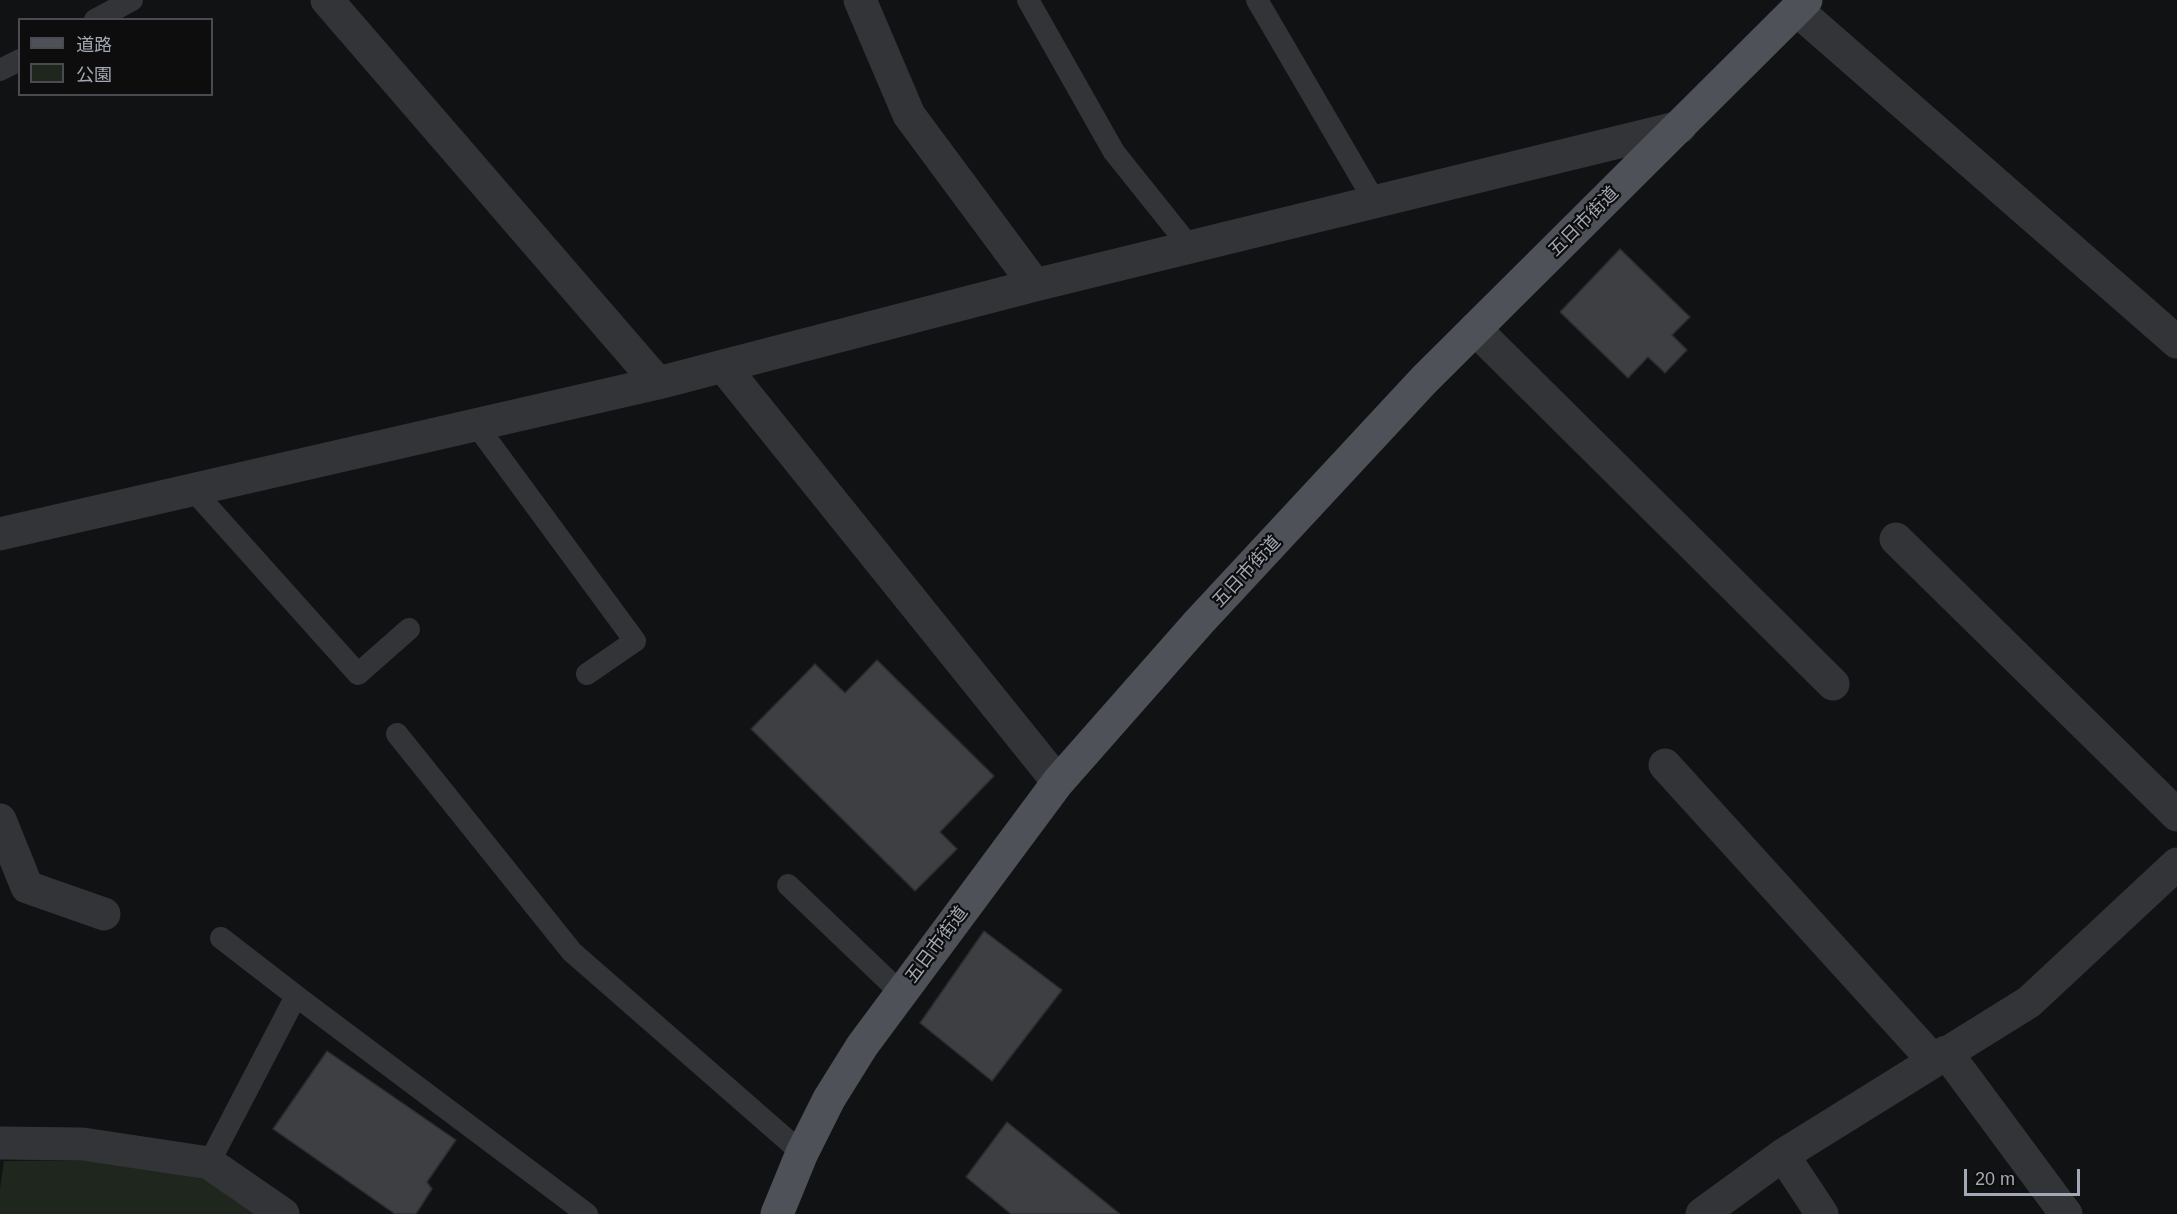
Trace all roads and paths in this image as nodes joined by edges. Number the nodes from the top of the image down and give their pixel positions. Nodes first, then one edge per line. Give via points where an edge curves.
1 (132, 0) edge
2 (327, 0) edge
3 (860, 0) edge
4 (1028, 0) edge
5 (1257, 0) edge
6 (1802, 5) edge
7 (99, 18) edge
8 (18, 61) edge
9 (0, 70) edge
10 (1680, 127) junction
11 (1375, 202) junction
12 (1190, 247) junction
13 (1035, 285) junction
14 (1475, 329) junction
15 (2177, 342) edge
16 (723, 366) junction
17 (658, 383) junction
18 (477, 426) junction
19 (193, 490) junction
20 (0, 534) edge
21 (1896, 539) dead end
22 (409, 629) dead end
23 (587, 674) dead end
24 (1833, 684) dead end
25 (397, 734) dead end
26 (1665, 765) dead end
27 (1058, 782) junction
28 (2177, 814) edge
29 (0, 820) edge
30 (2177, 864) edge
31 (788, 885) dead end
32 (104, 914) dead end
33 (221, 938) dead end
34 (901, 993) junction
35 (296, 996) junction
36 (1940, 1056) junction
37 (0, 1143) edge
38 (802, 1153) junction
39 (1783, 1155) junction
40 (209, 1163) junction
41 (283, 1214) edge
42 (587, 1214) edge
43 (777, 1214) edge
44 (1702, 1214) edge
45 (1822, 1214) edge
46 (2066, 1214) edge

1 - 7 lane
2 - 17 street
3 - 13 street via 909,115
4 - 12 lane via 1114,152
5 - 11 lane
6 - 10 main road, 五日市街道
6 - 15 street
8 - 9 lane
10 - 11 street
10 - 14 main road, 五日市街道
11 - 12 street
12 - 13 street
13 - 16 street
14 - 24 street
14 - 27 main road, 五日市街道 via 1199,622
16 - 17 street
16 - 27 street
17 - 18 street
18 - 19 street
18 - 23 lane via 635,641
19 - 20 street
19 - 22 lane via 358,674
21 - 28 street
25 - 38 lane via 572,952
26 - 36 street
27 - 34 main road, 五日市街道
29 - 32 street via 27,887
30 - 36 street via 2029,1002
31 - 34 lane
33 - 35 lane
34 - 38 main road, 五日市街道 via 856,1055
35 - 40 lane
35 - 42 lane
36 - 39 street
36 - 46 street
37 - 40 street via 83,1144
38 - 43 main road, 五日市街道
39 - 44 street
39 - 45 street
40 - 41 street

